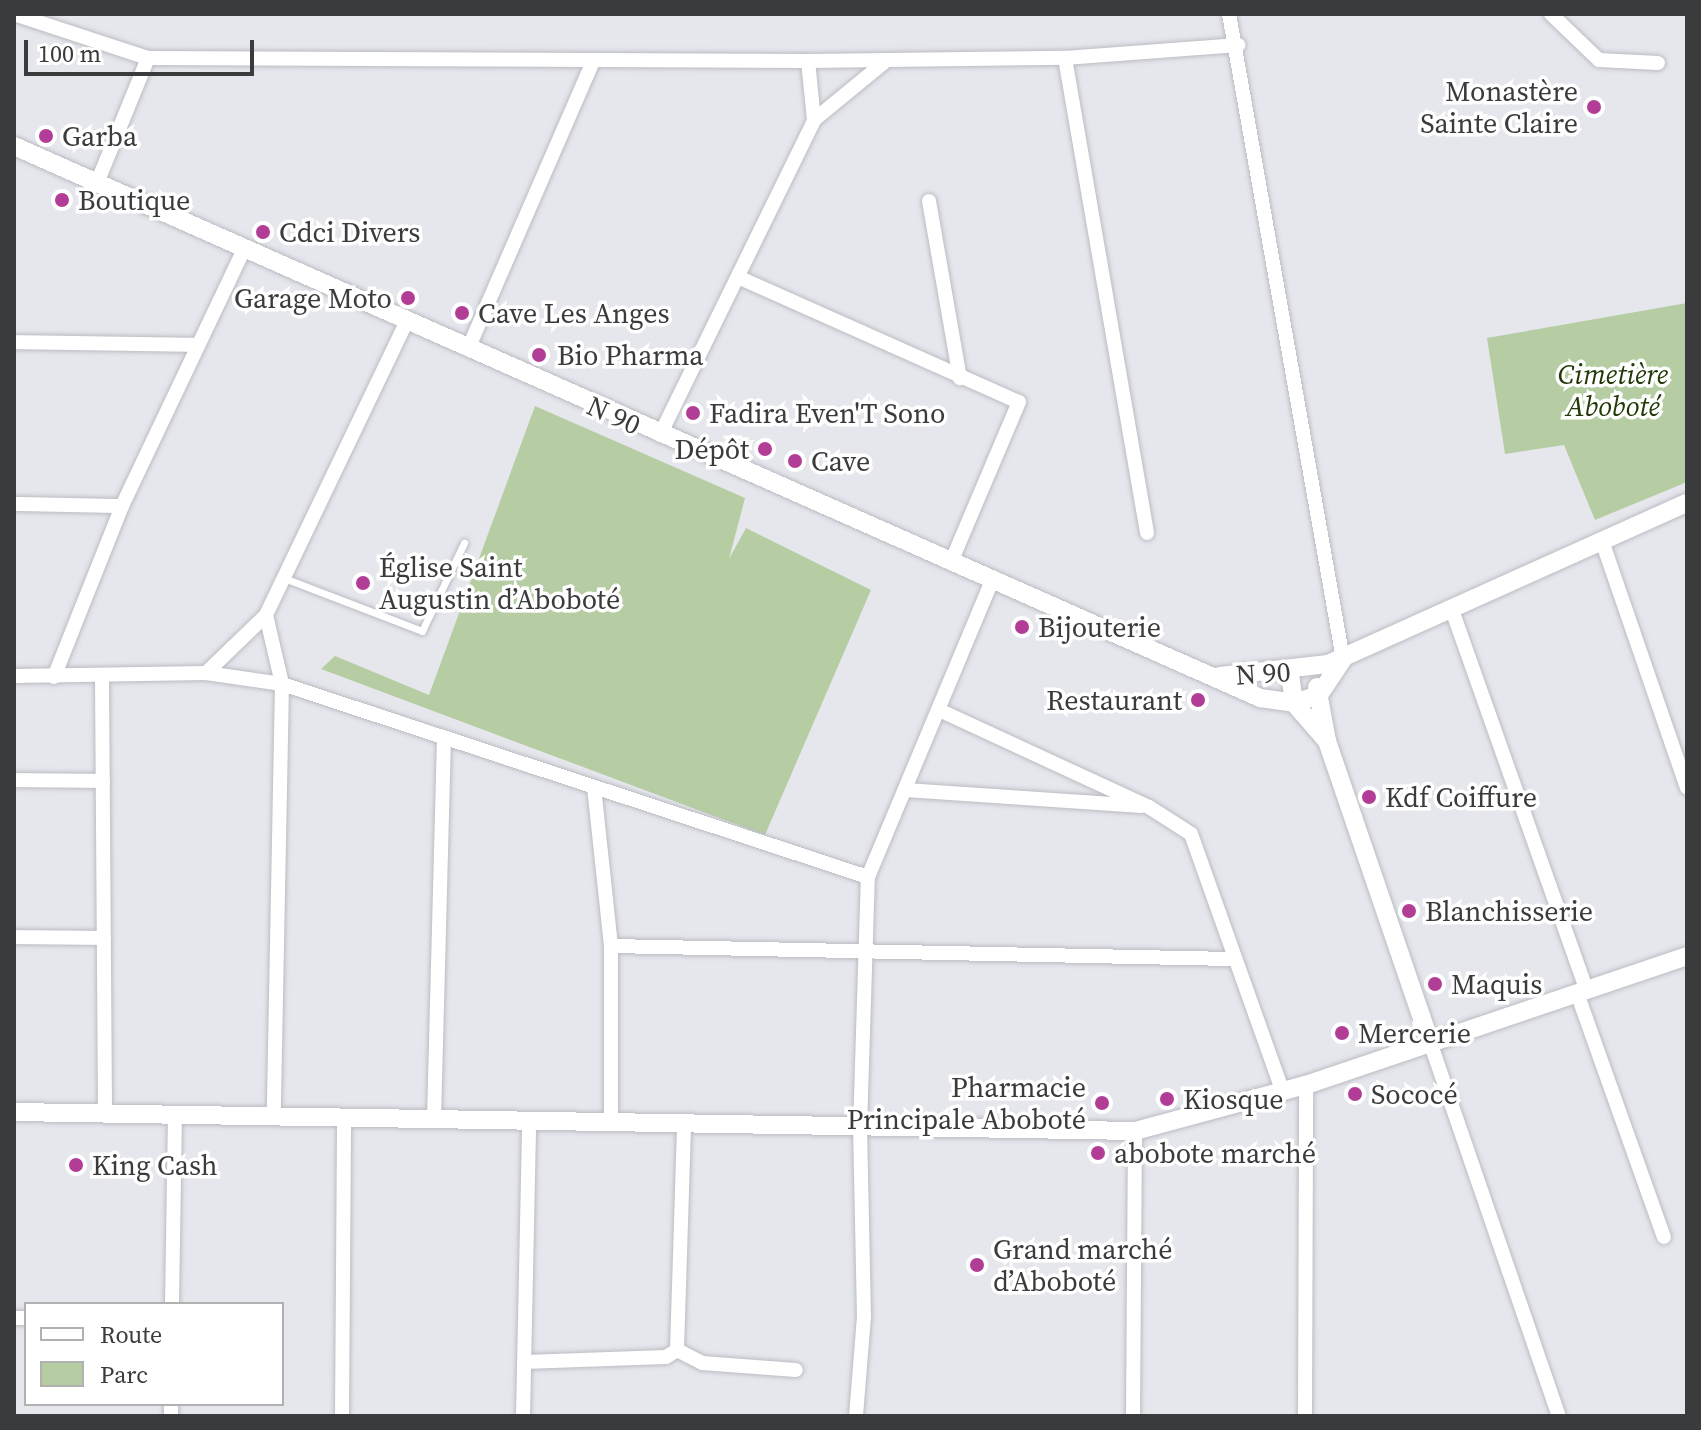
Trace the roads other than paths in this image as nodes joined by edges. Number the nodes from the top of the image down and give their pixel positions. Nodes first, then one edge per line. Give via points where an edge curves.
1 (14, 14) edge
2 (1229, 14) edge
3 (1551, 14) edge
4 (1239, 45) junction
5 (148, 58) junction
6 (1065, 58) junction
7 (887, 60) junction
8 (808, 61) junction
9 (593, 62) junction
10 (1658, 63) dead end
11 (814, 120) junction
12 (14, 146) edge
13 (97, 183) junction
14 (929, 201) dead end
15 (244, 249) junction
16 (740, 278) junction
17 (407, 321) junction
18 (14, 342) edge
19 (198, 345) junction
20 (468, 349) junction
21 (960, 378) junction
22 (660, 435) junction
23 (1687, 503) edge
24 (14, 504) edge
25 (122, 506) junction
26 (1147, 533) dead end
27 (1602, 541) junction
28 (464, 543) dead end
29 (951, 562) junction
30 (284, 578) junction
31 (992, 580) junction
32 (1452, 610) junction
33 (266, 615) junction
34 (1343, 659) junction
35 (1300, 672) junction
36 (206, 673) junction
37 (14, 676) edge
38 (1217, 676) junction
39 (54, 677) junction
40 (102, 679) junction
41 (282, 684) junction
42 (1319, 695) junction
43 (1294, 703) junction
44 (939, 710) junction
45 (444, 739) junction
46 (1327, 741) junction
47 (14, 780) edge
48 (103, 781) junction
49 (594, 787) junction
50 (1687, 788) edge
51 (906, 790) junction
52 (1149, 807) junction
53 (868, 877) junction
54 (14, 937) edge
55 (104, 938) junction
56 (611, 946) junction
57 (863, 953) junction
58 (1687, 956) edge
59 (1233, 959) junction
60 (1582, 991) junction
61 (1430, 1042) junction
62 (1306, 1085) junction
63 (1283, 1093) junction
64 (14, 1112) edge
65 (105, 1112) junction
66 (175, 1113) junction
67 (274, 1117) junction
68 (344, 1119) junction
69 (434, 1119) junction
70 (529, 1121) junction
71 (611, 1123) junction
72 (684, 1125) junction
73 (860, 1128) junction
74 (1135, 1131) junction
75 (1664, 1237) dead end
76 (172, 1302) edge
77 (677, 1350) junction
78 (524, 1362) junction
79 (796, 1370) dead end
80 (342, 1416) edge
81 (523, 1416) edge
82 (856, 1416) edge
83 (1133, 1416) edge
84 (1305, 1416) edge
85 (1559, 1416) edge

1 - 5 street
2 - 4 street
3 - 10 street via 1599,60
4 - 6 street
4 - 34 street
5 - 9 street
5 - 13 street
6 - 7 street
6 - 26 street
7 - 8 street
7 - 11 street
8 - 9 street
8 - 11 street
9 - 20 street
11 - 16 street
12 - 13 street, N 90
13 - 15 street, N 90
14 - 21 street
15 - 17 street, N 90
15 - 19 street
16 - 21 street
16 - 22 street
17 - 20 street, N 90
17 - 30 street
18 - 19 street
19 - 25 street
20 - 22 street, N 90
21 - 29 street via 1019,402
22 - 29 street, N 90
23 - 27 street, N 90
24 - 25 street
25 - 39 street
27 - 32 street, N 90
27 - 50 street
28 - 30 lane via 422,631
29 - 31 street, N 90
30 - 33 street
31 - 38 street, N 90
31 - 44 street
32 - 34 street, N 90
32 - 60 street
33 - 36 street
33 - 41 street
34 - 35 street, N 90
34 - 42 street
35 - 38 street, N 90
35 - 42 street
35 - 43 street
36 - 40 street
36 - 41 street
37 - 39 street
38 - 43 street, N 90 via 1260,698
39 - 40 street
40 - 48 street
41 - 45 street
41 - 67 street
42 - 43 street, N 90
42 - 46 street
43 - 46 street
44 - 51 street
44 - 52 street
45 - 49 street
45 - 69 street
46 - 61 street
47 - 48 street
48 - 55 street
49 - 53 street
49 - 56 street
51 - 52 street
51 - 53 street
52 - 59 street via 1191,834
53 - 57 street
54 - 55 street
55 - 65 street
56 - 57 street
56 - 71 street
57 - 59 street
57 - 73 street
58 - 60 street
59 - 63 street
60 - 61 street
60 - 75 street
61 - 62 street
61 - 85 street
62 - 63 street
62 - 84 street
63 - 74 street
64 - 65 street
65 - 66 street
66 - 67 street
66 - 76 street
67 - 68 street
68 - 69 street
68 - 80 street
69 - 70 street
70 - 71 street
70 - 78 street
71 - 72 street
72 - 73 street
72 - 77 street
73 - 74 street
73 - 82 street via 864,1317
74 - 83 street
77 - 78 street via 666,1357
77 - 79 street via 702,1363
78 - 81 street

